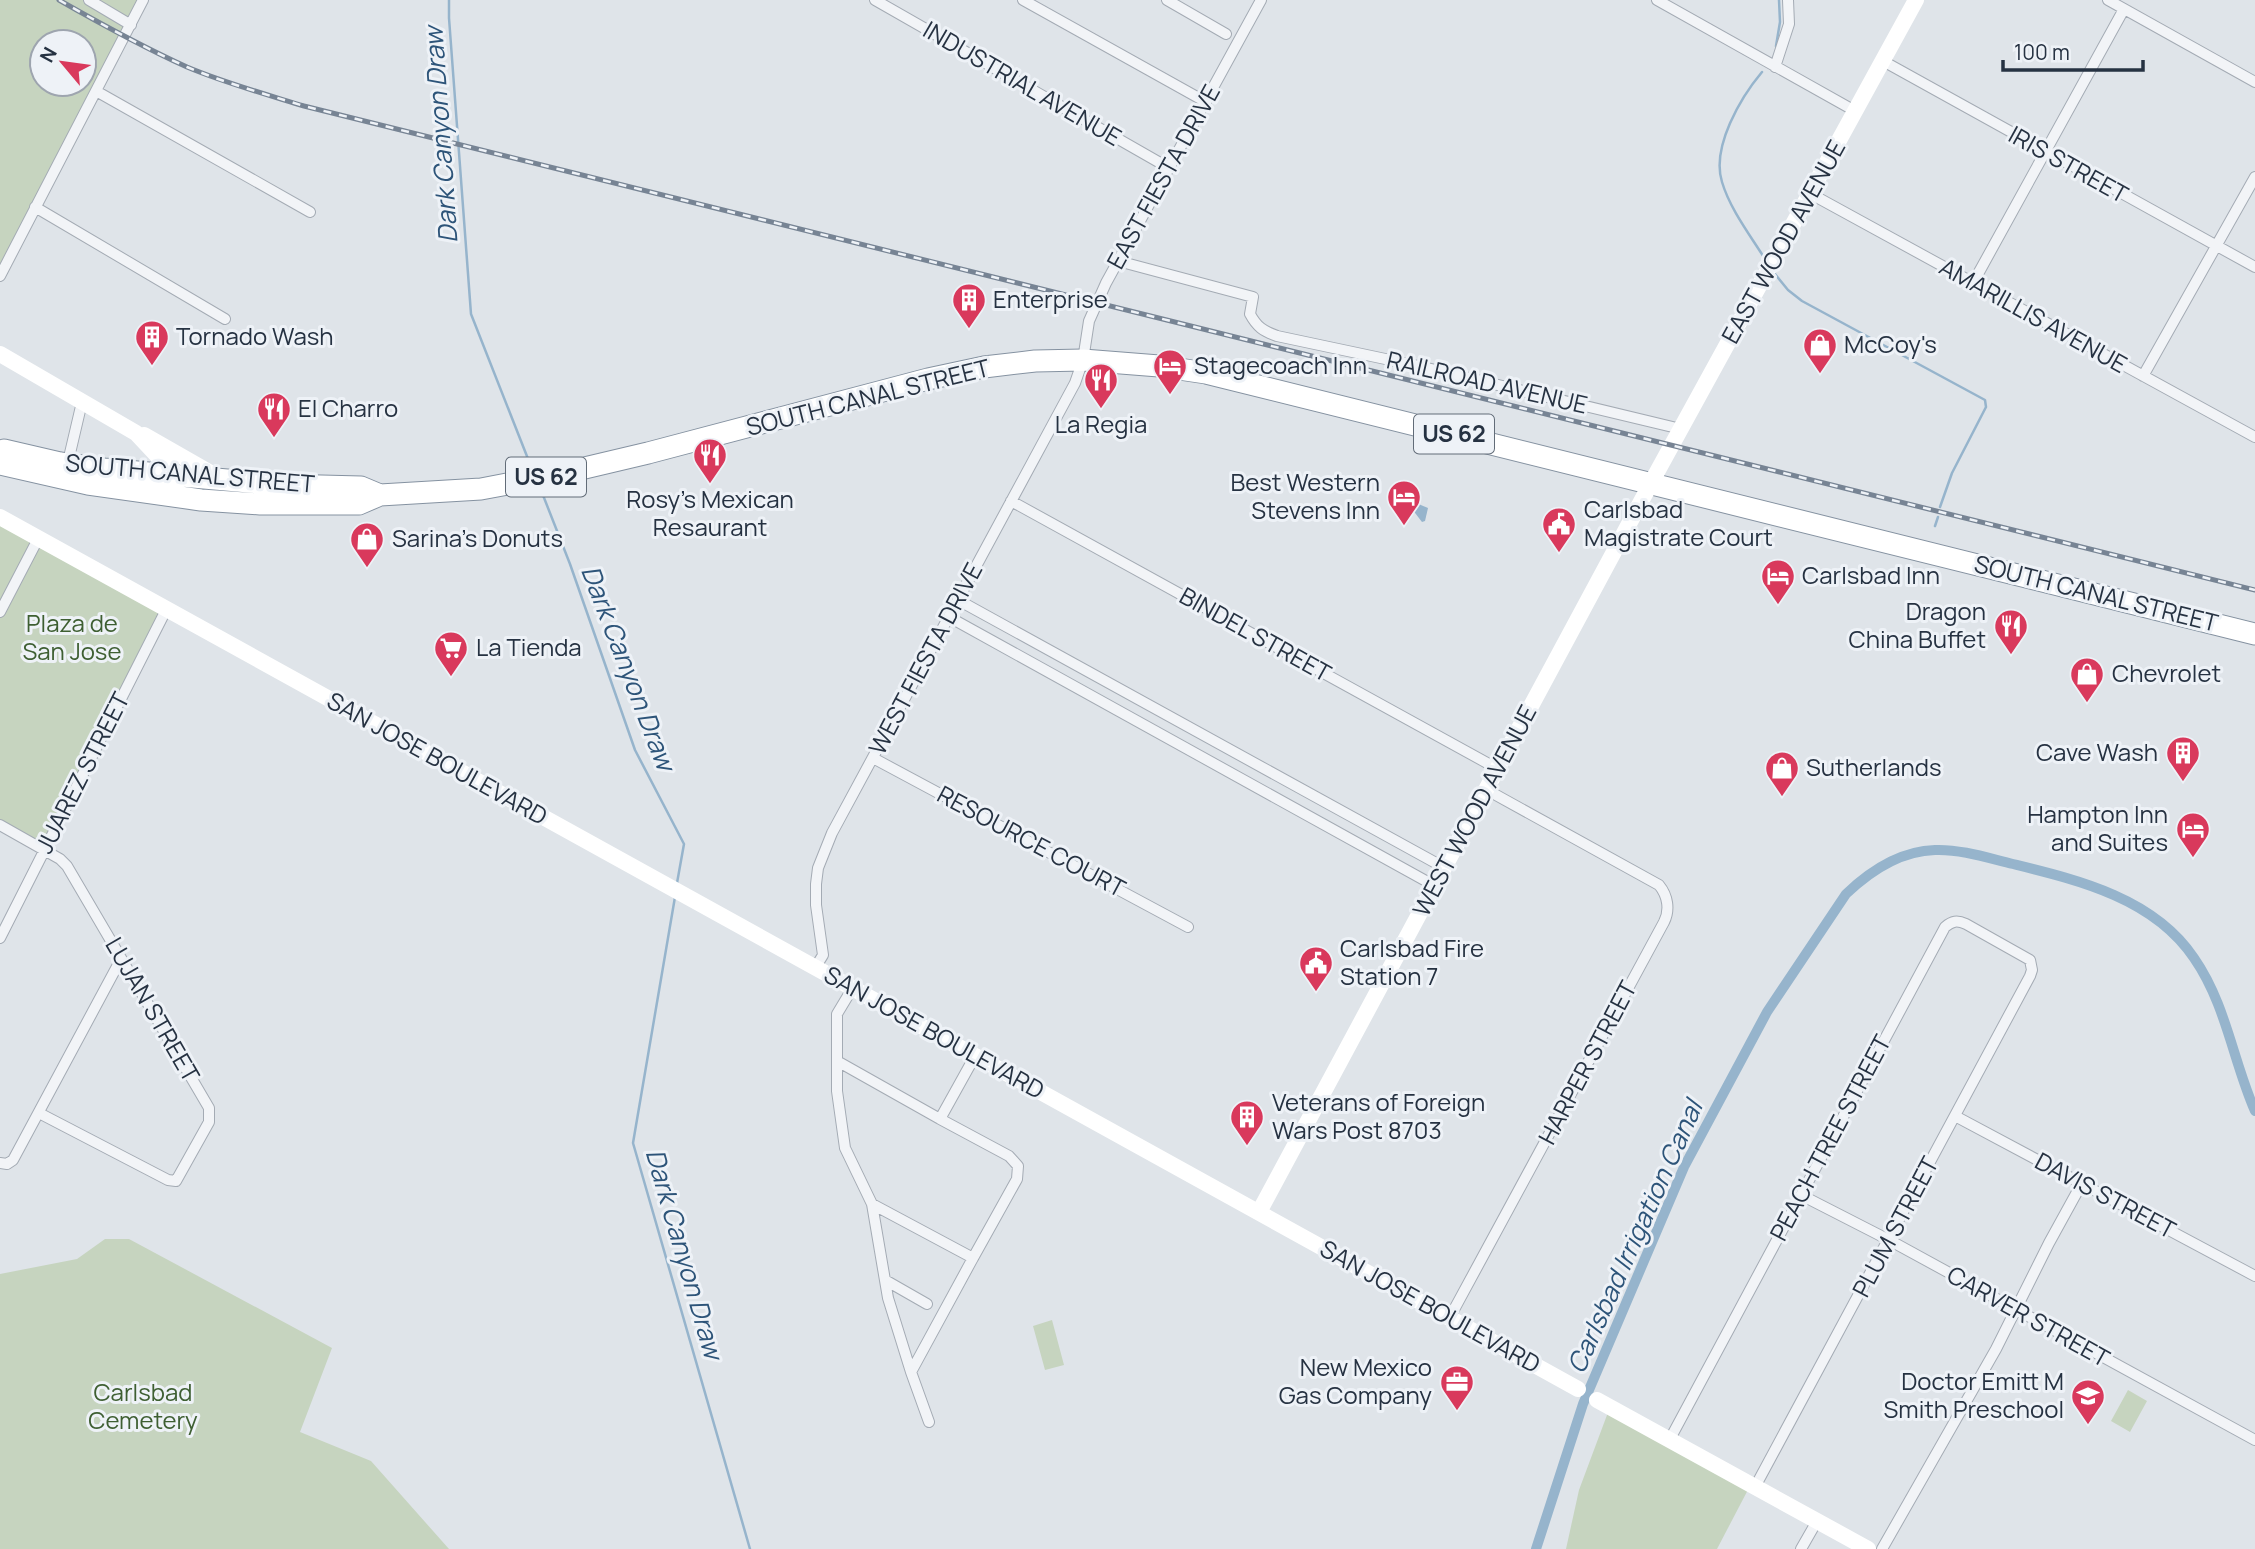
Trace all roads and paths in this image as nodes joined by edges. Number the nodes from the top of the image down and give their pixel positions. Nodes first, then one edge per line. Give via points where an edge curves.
1 (89, 0) edge
2 (143, 0) edge
3 (875, 0) edge
4 (1023, 0) edge
5 (1167, 0) edge
6 (1261, 0) edge
7 (1657, 0) edge
8 (1788, 0) edge
9 (1916, 0) edge
10 (2108, 0) edge
11 (2124, 9) junction
12 (131, 24) junction
13 (1226, 34) dead end
14 (1883, 61) junction
15 (1775, 66) junction
16 (2255, 82) edge
17 (98, 86) edge
18 (98, 91) edge
19 (92, 98) edge
20 (1206, 102) junction
21 (1855, 111) junction
22 (2044, 152) junction
23 (1169, 169) junction
24 (2255, 177) edge
25 (1811, 194) junction
26 (35, 207) junction
27 (310, 212) dead end
28 (2216, 246) junction
29 (1118, 261) junction
30 (2255, 267) edge
31 (0, 276) edge
32 (1973, 283) junction
33 (225, 319) dead end
34 (0, 354) edge
35 (1083, 359) junction
36 (2143, 376) junction
37 (82, 402) junction
38 (1681, 429) junction
39 (135, 433) junction
40 (2255, 437) edge
41 (0, 449) edge
42 (0, 464) edge
43 (66, 471) junction
44 (176, 476) junction
45 (223, 480) junction
46 (1651, 483) junction
47 (380, 495) junction
48 (201, 500) junction
49 (1011, 501) junction
50 (1, 516) edge
51 (38, 537) junction
52 (958, 600) junction
53 (167, 608) junction
54 (0, 612) edge
55 (949, 617) junction
56 (2255, 634) edge
57 (873, 758) junction
58 (1498, 769) junction
59 (1487, 790) junction
60 (0, 825) edge
61 (44, 850) junction
62 (1445, 868) junction
63 (1435, 886) junction
64 (1188, 927) dead end
65 (0, 938) edge
66 (121, 959) junction
67 (2031, 965) joint
68 (815, 968) junction
69 (852, 989) junction
70 (975, 1056) junction
71 (836, 1061) junction
72 (39, 1113) junction
73 (1955, 1116) junction
74 (940, 1119) junction
75 (4, 1163) edge
76 (2082, 1184) junction
77 (1801, 1195) junction
78 (872, 1204) junction
79 (1259, 1212) junction
80 (1889, 1240) junction
81 (973, 1258) junction
82 (2255, 1276) edge
83 (885, 1280) junction
84 (928, 1304) dead end
85 (2017, 1310) junction
86 (1450, 1317) junction
87 (911, 1372) junction
88 (1578, 1389) joint
89 (1597, 1399) joint
90 (929, 1422) dead end
91 (1670, 1439) junction
92 (2255, 1440) edge
93 (1755, 1487) junction
94 (1817, 1521) junction
95 (1801, 1549) edge
96 (1868, 1549) edge
97 (1882, 1549) edge

1 - 12 street
2 - 12 street
3 - 23 street, INDUSTRIAL AVENUE
4 - 20 street
5 - 13 street
6 - 20 street, EAST FIESTA DRIVE
7 - 15 street
8 - 15 street via 1789,24
9 - 14 street, EAST WOOD AVENUE
10 - 11 street
11 - 16 street
11 - 22 street
12 - 17 street
14 - 21 street, EAST WOOD AVENUE
14 - 22 street, IRIS STREET
15 - 21 street
18 - 27 street
19 - 26 street
20 - 23 street, EAST FIESTA DRIVE
21 - 25 street, EAST WOOD AVENUE
22 - 28 street, IRIS STREET
22 - 32 street
23 - 29 street, EAST FIESTA DRIVE
24 - 28 street
25 - 32 street, AMARILLIS AVENUE
25 - 38 street, EAST WOOD AVENUE
26 - 31 street
26 - 33 street
28 - 30 street, IRIS STREET
28 - 36 street
29 - 35 street, EAST FIESTA DRIVE via 1089,321
29 - 38 street, RAILROAD AVENUE via 1253,297 1250,314 1257,326 1277,336
32 - 36 street, AMARILLIS AVENUE
34 - 37 street
35 - 46 highway, SOUTH CANAL STREET / US 62 via 1206,373
35 - 47 highway, SOUTH CANAL STREET / US 62 via 961,371 519,482
35 - 49 street, WEST FIESTA DRIVE
36 - 40 street, AMARILLIS AVENUE
37 - 39 street
37 - 43 street
38 - 46 street, EAST WOOD AVENUE
39 - 44 street
39 - 45 street via 147,435
41 - 43 highway, SOUTH CANAL STREET / US 62
42 - 43 highway, SOUTH CANAL STREET / US 62
43 - 44 highway, SOUTH CANAL STREET / US 62
43 - 48 highway, SOUTH CANAL STREET / US 62 via 140,492
44 - 45 highway, SOUTH CANAL STREET / US 62
44 - 48 street
45 - 47 highway, SOUTH CANAL STREET / US 62 via 361,487
46 - 56 highway, SOUTH CANAL STREET / US 62
46 - 58 street, WEST WOOD AVENUE
47 - 48 highway, SOUTH CANAL STREET / US 62 via 359,504
49 - 52 street, WEST FIESTA DRIVE
49 - 58 street, BINDEL STREET
50 - 51 street, SAN JOSE BOULEVARD
51 - 53 street, SAN JOSE BOULEVARD
51 - 54 street
52 - 55 street, WEST FIESTA DRIVE
52 - 62 street
53 - 61 street, JUAREZ STREET
53 - 68 street, SAN JOSE BOULEVARD
55 - 57 street, WEST FIESTA DRIVE
55 - 63 street
57 - 64 street, RESOURCE COURT
57 - 68 street, WEST FIESTA DRIVE via 818,868 816,905 823,955
58 - 59 street, WEST WOOD AVENUE
59 - 62 street, WEST WOOD AVENUE
59 - 86 street, HARPER STREET via 1660,885 1666,895 1667,915
60 - 61 street, LUJAN STREET
61 - 65 street, JUAREZ STREET
61 - 66 street, LUJAN STREET via 67,866
62 - 63 street, WEST WOOD AVENUE
63 - 79 street, WEST WOOD AVENUE
66 - 72 street
66 - 72 street, LUJAN STREET via 209,1108 209,1122 176,1181
67 - 73 street, PLUM STREET via 2031,976
67 - 77 street, PEACH TREE STREET via 2030,960 1966,924 1951,922 1945,927
68 - 69 street, SAN JOSE BOULEVARD
69 - 70 street, SAN JOSE BOULEVARD
69 - 71 street via 838,1014
70 - 74 street
70 - 79 street, SAN JOSE BOULEVARD
71 - 74 street
71 - 78 street via 845,1148
72 - 75 street via 13,1160
73 - 76 street, DAVIS STREET
73 - 80 street, PLUM STREET
74 - 81 street via 1009,1156 1018,1166 1017,1179
76 - 82 street, DAVIS STREET
76 - 85 street
77 - 80 street, CARVER STREET
77 - 91 street, PEACH TREE STREET
78 - 81 street
78 - 83 street
79 - 86 street, SAN JOSE BOULEVARD
80 - 85 street, CARVER STREET
80 - 93 street, PLUM STREET
81 - 87 street
83 - 84 street
83 - 87 street
85 - 92 street, CARVER STREET
85 - 97 street
86 - 88 street, SAN JOSE BOULEVARD
87 - 90 street
88 - 89 street, SAN JOSE BOULEVARD
89 - 91 street, SAN JOSE BOULEVARD
91 - 93 street, SAN JOSE BOULEVARD
93 - 94 street, SAN JOSE BOULEVARD
94 - 95 street
94 - 96 street, SAN JOSE BOULEVARD

